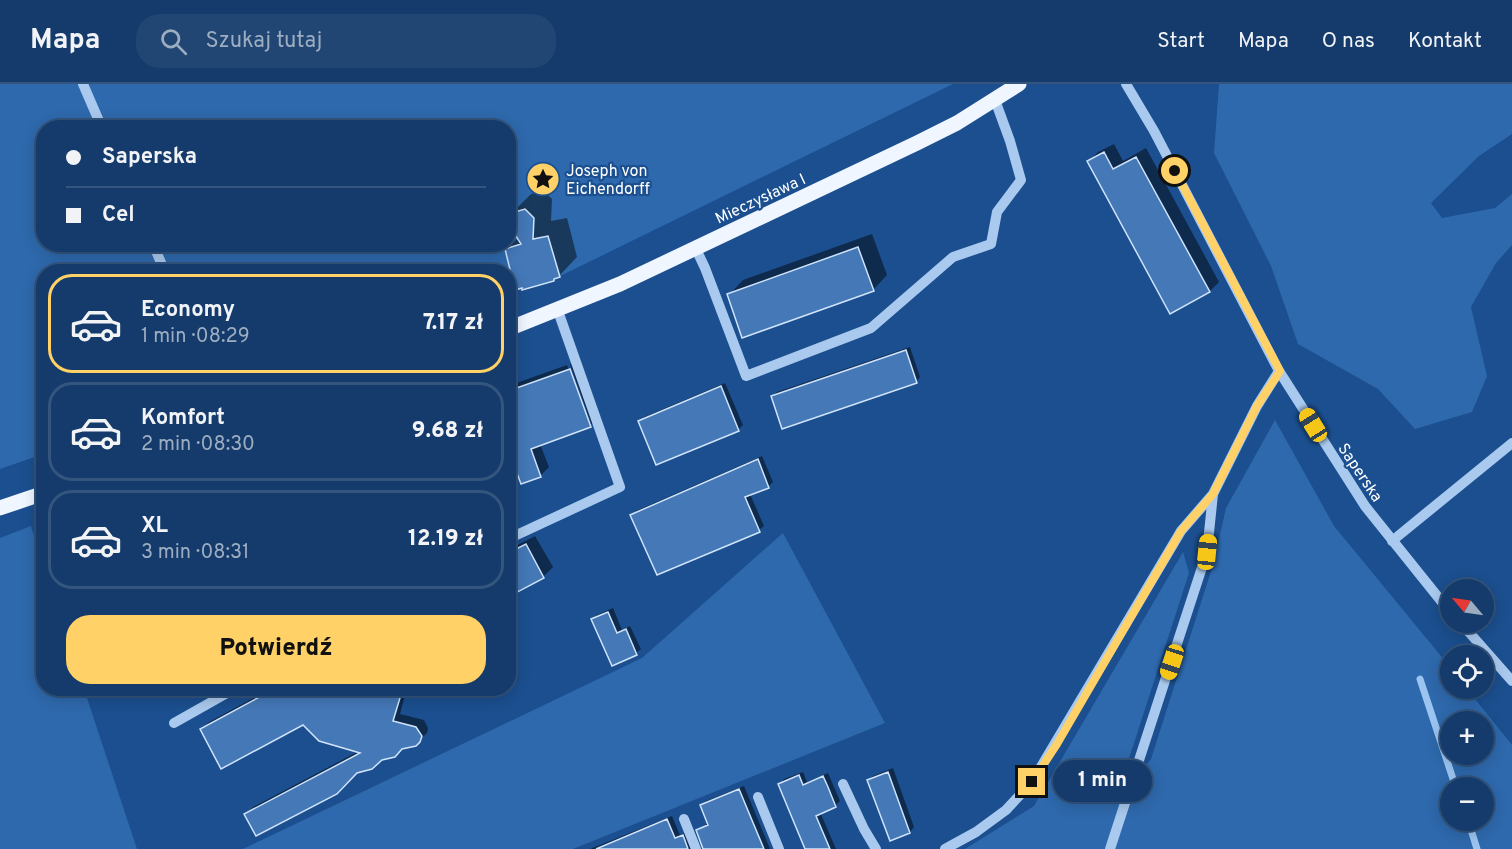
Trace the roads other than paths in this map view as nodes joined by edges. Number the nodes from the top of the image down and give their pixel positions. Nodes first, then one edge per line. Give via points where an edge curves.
1 (83, 84) edge
2 (1019, 84) edge
3 (1126, 84) edge
4 (995, 100) junction
5 (99, 120) edge
6 (696, 249) junction
7 (558, 311) junction
8 (516, 326) edge
9 (1280, 371) junction
10 (1512, 443) edge
11 (1213, 494) junction
12 (36, 496) edge
13 (0, 508) edge
14 (516, 535) edge
15 (1392, 540) junction
16 (1440, 600) edge
17 (1470, 633) edge
18 (1512, 681) edge
19 (222, 696) edge
20 (174, 723) dead end
21 (843, 784) dead end
22 (758, 797) dead end
23 (684, 819) dead end
24 (696, 849) edge
25 (779, 849) edge
26 (876, 849) edge
27 (945, 849) edge
28 (1110, 849) edge

1 - 5 street
2 - 4 main road, Mieczysława I
3 - 9 street, Saperska
4 - 6 main road, Mieczysława I via 917,144
4 - 6 street via 1021,180 997,212 991,244 953,257 871,328 746,376
6 - 7 main road, Mieczysława I
7 - 8 main road, Mieczysława I
7 - 14 street via 620,487
9 - 11 street via 1257,406
9 - 15 street, Saperska via 1365,507
10 - 15 street
11 - 27 street via 1181,531 1032,782 1006,810
11 - 28 street via 1207,552
12 - 13 main road
15 - 16 street, Saperska
17 - 18 street
19 - 20 street
21 - 26 street
22 - 25 street
23 - 24 street

